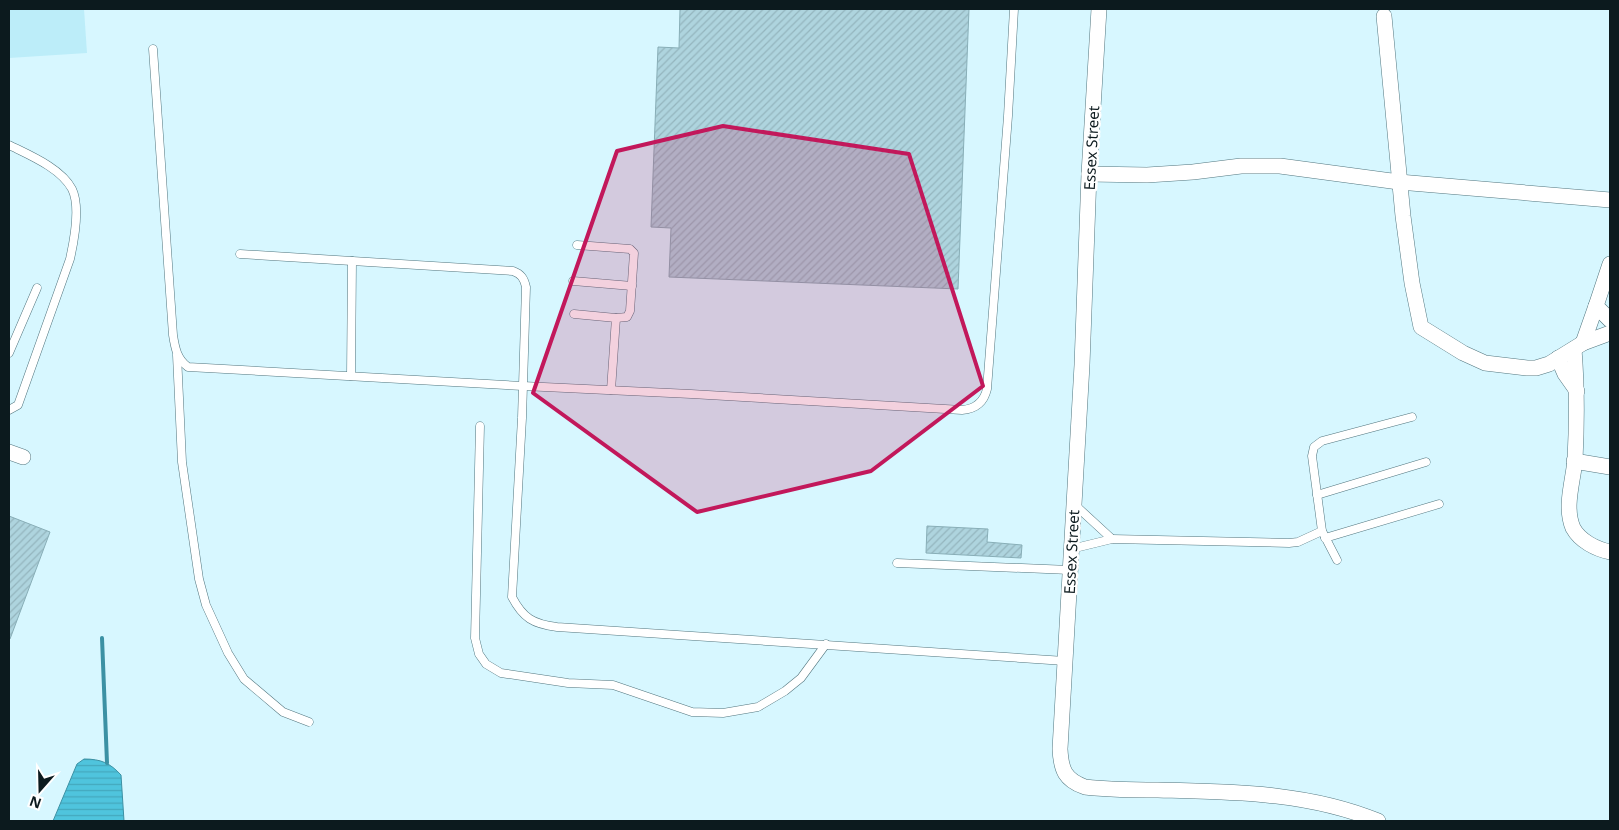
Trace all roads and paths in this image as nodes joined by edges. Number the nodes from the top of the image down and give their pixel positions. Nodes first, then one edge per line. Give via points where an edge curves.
1 (1014, 9) edge
2 (1098, 9) edge
3 (1384, 16) dead end
4 (153, 49) dead end
5 (9, 145) edge
6 (1089, 174) junction
7 (1399, 182) junction
8 (1610, 200) edge
9 (577, 244) dead end
10 (240, 254) dead end
11 (352, 261) junction
12 (1610, 264) edge
13 (573, 281) dead end
14 (632, 286) junction
15 (37, 288) dead end
16 (1596, 306) junction
17 (574, 314) dead end
18 (616, 318) junction
19 (1610, 320) edge
20 (1610, 333) edge
21 (1579, 346) junction
22 (9, 353) edge
23 (177, 353) junction
24 (1558, 358) junction
25 (351, 376) junction
26 (523, 386) junction
27 (611, 390) junction
28 (1577, 391) junction
29 (9, 410) edge
30 (1412, 417) dead end
31 (480, 426) dead end
32 (1574, 461) junction
33 (1426, 462) dead end
34 (1610, 467) edge
35 (1317, 495) junction
36 (1074, 504) junction
37 (1439, 504) dead end
38 (1323, 534) junction
39 (1112, 539) junction
40 (1071, 549) junction
41 (1610, 552) edge
42 (1337, 560) dead end
43 (897, 563) dead end
44 (1070, 570) junction
45 (826, 644) junction
46 (1065, 660) junction
47 (310, 722) dead end
48 (1378, 821) edge

1 - 27 lane via 984,399 962,410
2 - 6 street, Essex Street
3 - 7 street
4 - 23 lane via 172,335
5 - 29 lane via 36,158 59,175 73,190 76,210 70,259 18,405
6 - 7 street via 1147,175 1262,166
6 - 36 street, Essex Street
7 - 8 street
7 - 24 street via 1421,327 1485,363 1536,368
9 - 14 lane via 630,249 634,253
10 - 11 lane
11 - 25 lane
11 - 26 lane via 520,274 526,287
12 - 16 street
13 - 14 lane
14 - 18 lane via 629,315
15 - 22 lane
16 - 19 street
16 - 21 street
17 - 18 lane
18 - 27 lane
20 - 21 street
21 - 24 street
21 - 28 street
23 - 25 lane via 188,367
23 - 47 lane via 182,462 199,579 206,605 228,653 244,678 283,712
24 - 28 street
25 - 26 lane
26 - 27 lane
26 - 45 lane via 512,596 525,616 545,625
28 - 32 street
30 - 35 lane via 1322,441 1314,447 1312,456
31 - 45 lane via 475,638 479,654 486,664 501,673 613,685 692,712 723,713 758,707 785,691 801,678
32 - 34 street
32 - 41 street via 1568,512 1574,529 1585,542
33 - 35 lane
35 - 38 lane
36 - 39 lane
36 - 40 street, Essex Street
37 - 38 lane
38 - 39 lane via 1289,544
38 - 42 lane
39 - 40 lane
40 - 44 street, Essex Street
43 - 44 lane
44 - 46 street, Essex Street
45 - 46 lane
46 - 48 street, Essex Street via 1060,760 1067,777 1078,785 1300,798

